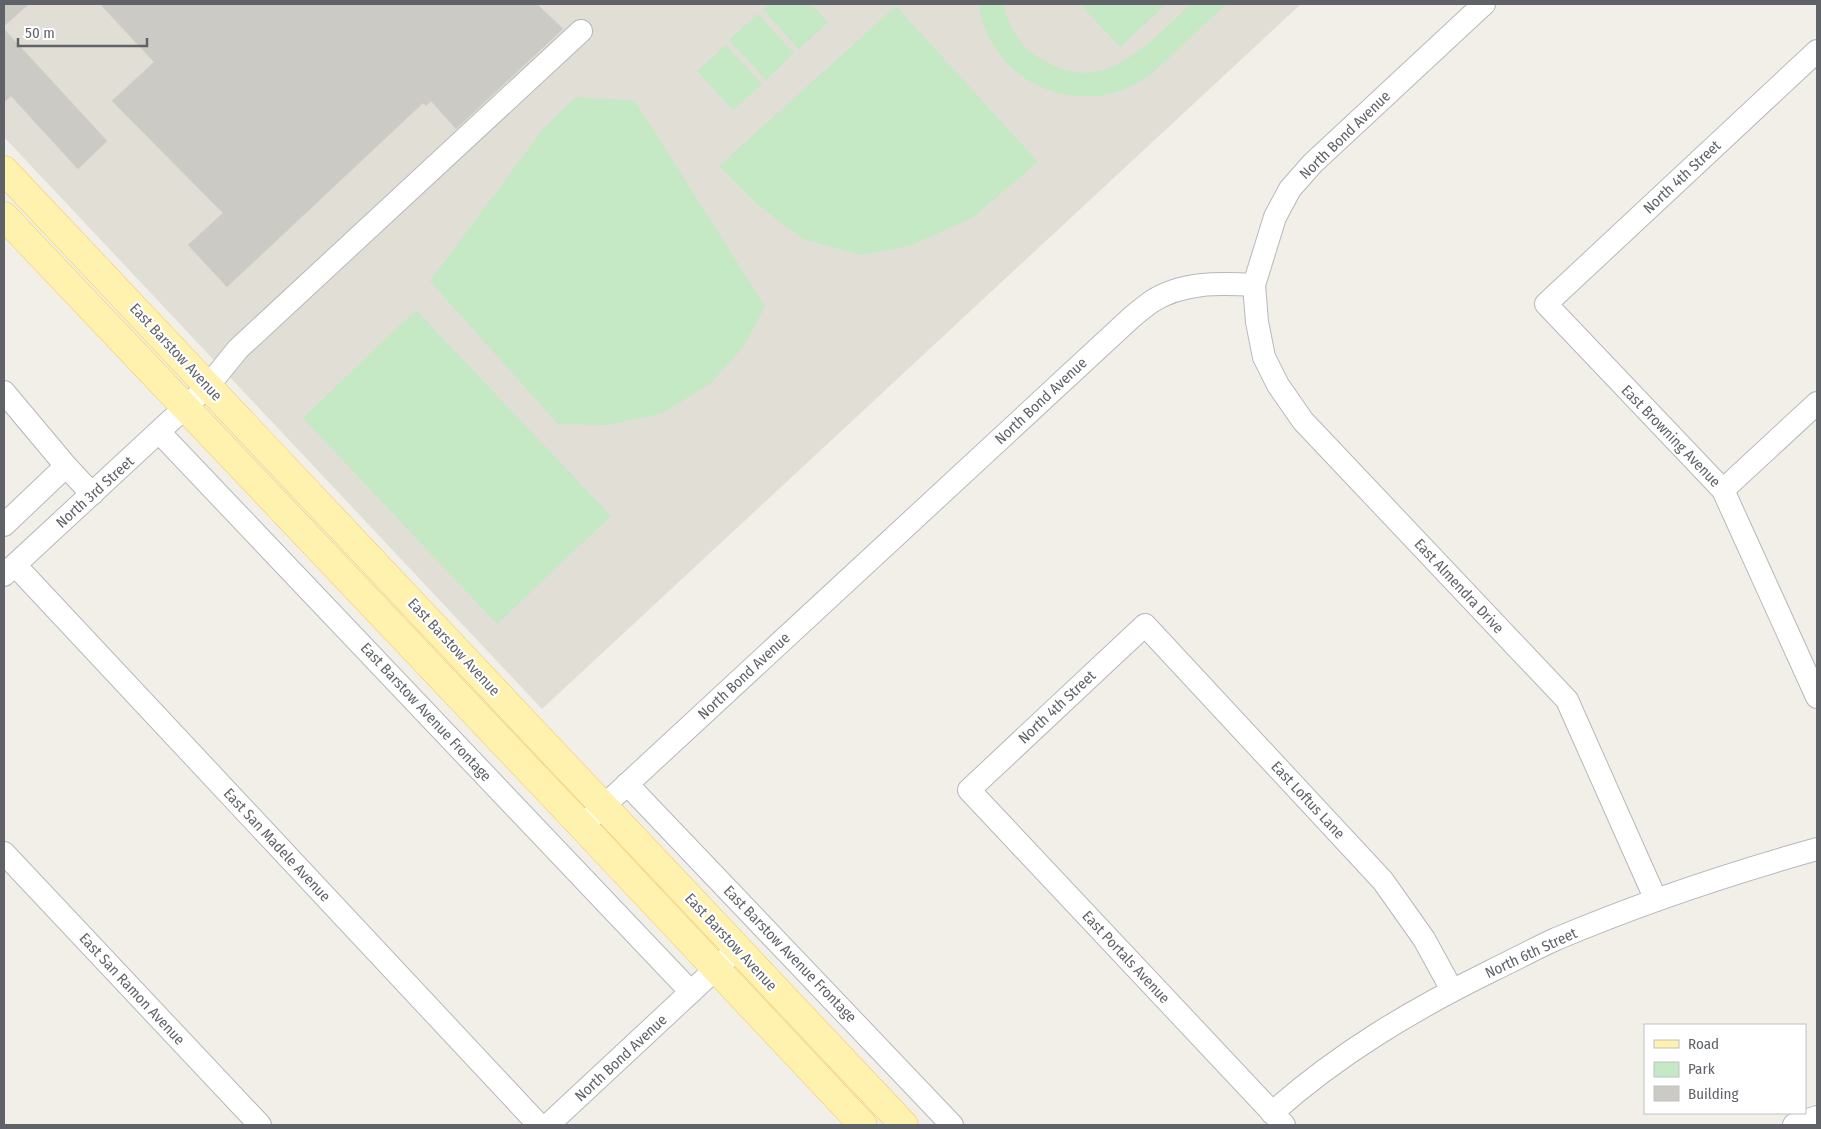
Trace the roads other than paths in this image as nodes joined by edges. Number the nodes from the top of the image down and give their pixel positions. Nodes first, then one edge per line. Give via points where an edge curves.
1 (1484, 4) edge
2 (581, 31) dead end
3 (1817, 51) edge
4 (4, 170) edge
5 (4, 216) edge
6 (1254, 285) junction
7 (1546, 304) joint
8 (208, 386) junction
9 (4, 392) edge
10 (1817, 403) edge
11 (186, 408) junction
12 (160, 433) junction
13 (66, 466) junction
14 (1723, 490) junction
15 (92, 494) junction
16 (4, 525) edge
17 (9, 570) edge
18 (1145, 625) joint
19 (1817, 697) edge
20 (627, 784) junction
21 (969, 790) joint
22 (604, 806) junction
23 (582, 826) junction
24 (1817, 849) edge
25 (4, 853) edge
26 (1656, 900) junction
27 (737, 949) junction
28 (715, 969) junction
29 (1452, 990) junction
30 (691, 992) junction
31 (884, 1104) junction
32 (1817, 1117) edge
33 (1278, 1119) edge
34 (260, 1125) edge
35 (539, 1125) edge
36 (548, 1125) edge
37 (862, 1125) edge
38 (904, 1125) edge
39 (952, 1125) edge
40 (1794, 1125) edge

1 - 6 street, North Bond Avenue via 1313,163 1290,190 1276,217
2 - 8 street, North 3rd Street via 238,349
3 - 7 street, North 4th Street
4 - 8 main road, East Barstow Avenue
5 - 11 main road, East Barstow Avenue
6 - 20 street, North Bond Avenue via 1204,284 1176,290 1152,302
6 - 26 street, East Almendra Drive via 1264,357 1302,421 1567,700
7 - 14 street, East Browning Avenue
8 - 11 street, North 3rd Street
8 - 22 main road, East Barstow Avenue
9 - 13 street
10 - 14 street
11 - 12 street, North 3rd Street
11 - 23 main road, East Barstow Avenue
12 - 15 street, North 3rd Street
12 - 30 street, East Barstow Avenue Frontage
13 - 15 street
13 - 16 street
14 - 19 street, East Browning Avenue
15 - 17 street, North 3rd Street
17 - 35 street, East San Madele Avenue
18 - 21 street, North 4th Street
18 - 29 street, East Loftus Lane via 1383,881 1424,939
20 - 22 street, North Bond Avenue
20 - 39 street, East Barstow Avenue Frontage
21 - 33 street, East Portals Avenue
22 - 23 street, North Bond Avenue
22 - 27 main road, East Barstow Avenue
23 - 28 main road, East Barstow Avenue
24 - 26 street, North 6th Street
25 - 34 street, East San Ramon Avenue
26 - 29 street, North 6th Street via 1554,940
27 - 28 street, North Bond Avenue
27 - 31 main road, East Barstow Avenue
28 - 30 street, North Bond Avenue
28 - 37 main road, East Barstow Avenue
29 - 33 street, North 6th Street via 1376,1034 1300,1088
30 - 36 street, North Bond Avenue
31 - 37 street
31 - 38 main road, East Barstow Avenue
32 - 40 street

